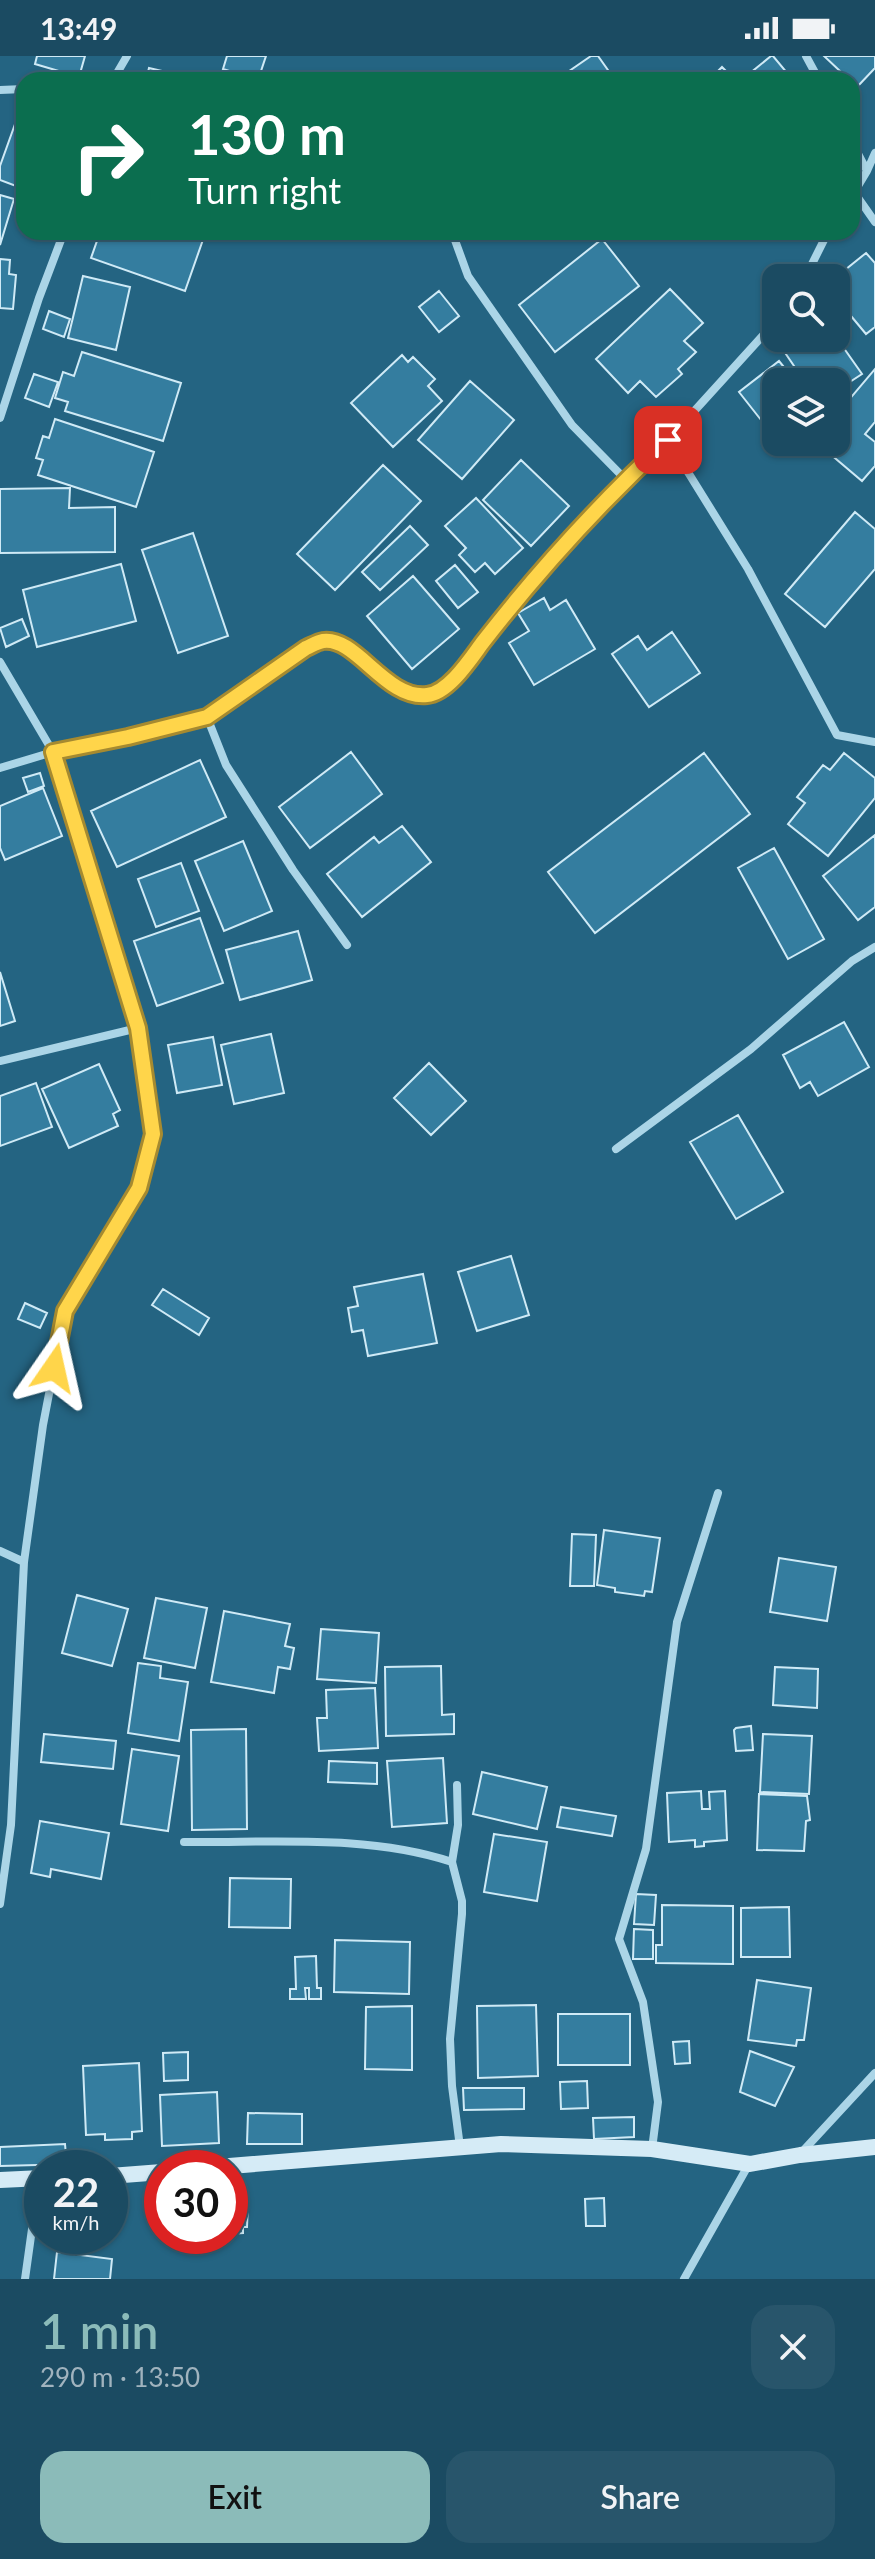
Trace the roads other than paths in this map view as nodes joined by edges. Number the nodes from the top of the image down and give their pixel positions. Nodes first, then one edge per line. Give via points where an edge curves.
1 (875, 153) edge
2 (860, 157) edge
3 (867, 171) junction
4 (860, 182) edge
5 (860, 203) edge
6 (875, 222) edge
7 (61, 240) edge
8 (455, 240) edge
9 (824, 240) edge
10 (812, 264) edge
11 (762, 336) edge
12 (4, 391) edge
13 (0, 418) edge
14 (668, 440) junction
15 (626, 480) junction
16 (0, 662) edge
17 (207, 717) junction
18 (875, 742) edge
19 (53, 752) junction
20 (0, 768) edge
21 (347, 945) dead end
22 (875, 947) edge
23 (138, 1028) junction
24 (0, 1061) edge
25 (616, 1149) dead end
26 (718, 1493) dead end
27 (0, 1551) edge
28 (24, 1562) junction
29 (457, 1785) dead end
30 (184, 1842) dead end
31 (452, 1862) junction
32 (0, 1904) edge
33 (875, 2073) edge
34 (460, 2147) junction
35 (875, 2147) edge
36 (652, 2149) junction
37 (800, 2155) junction
38 (248, 2164) edge
39 (750, 2164) junction
40 (24, 2179) edge
41 (0, 2180) edge
42 (29, 2254) edge
43 (25, 2279) edge
44 (684, 2279) edge

1 - 3 street
2 - 3 street
3 - 4 street
5 - 6 street
7 - 12 street
8 - 15 street via 468,276 572,425
9 - 10 street
11 - 14 street
12 - 13 street
14 - 15 street
14 - 18 street via 748,569 837,735
15 - 17 street via 521,594 453,681 429,696 402,692 340,644 323,641
16 - 19 street
17 - 19 street
17 - 21 street via 226,765
19 - 20 street
19 - 23 street
22 - 25 street via 751,1049
23 - 24 street
23 - 28 street via 153,1134 139,1188 65,1311
26 - 36 street via 677,1622 646,1849 619,1939 643,2002 658,2102
27 - 28 street
28 - 32 street via 11,1825
29 - 31 street
30 - 31 street via 362,1844
31 - 34 street via 462,1901 450,2039
33 - 37 street
34 - 36 street
34 - 38 street
35 - 37 street
36 - 39 street
37 - 39 street
39 - 44 street
40 - 41 street
42 - 43 street

